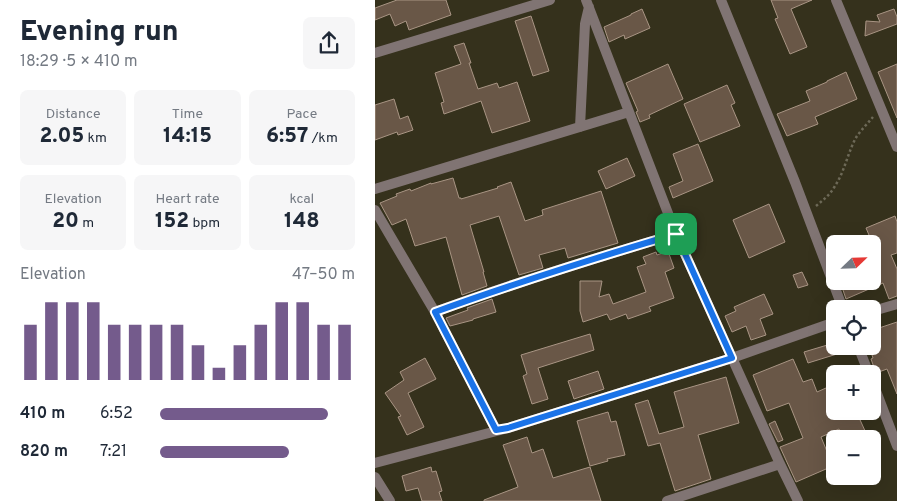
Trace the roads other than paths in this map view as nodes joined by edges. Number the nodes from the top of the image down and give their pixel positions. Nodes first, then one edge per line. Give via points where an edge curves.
1 (550, 0) edge
2 (721, 0) edge
3 (836, 0) edge
4 (587, 4) edge
5 (375, 53) edge
6 (629, 112) junction
7 (580, 127) junction
8 (897, 147) edge
9 (375, 189) edge
10 (375, 210) edge
11 (676, 234) junction
12 (840, 300) edge
13 (897, 304) edge
14 (881, 309) edge
15 (435, 312) junction
16 (826, 325) edge
17 (732, 358) junction
18 (881, 405) edge
19 (496, 430) junction
20 (897, 446) edge
21 (375, 463) edge
22 (780, 464) junction
23 (375, 477) edge
24 (390, 501) edge
25 (667, 501) edge
26 (798, 501) edge

1 - 5 street
2 - 12 street
3 - 8 street
4 - 6 street
4 - 7 street
6 - 7 street
6 - 11 street
7 - 9 street
10 - 15 street
11 - 15 street
11 - 17 street
13 - 14 street
15 - 19 street
16 - 17 street
17 - 19 street
17 - 22 street
18 - 20 street
19 - 21 street
22 - 25 street
22 - 26 street
23 - 24 street

